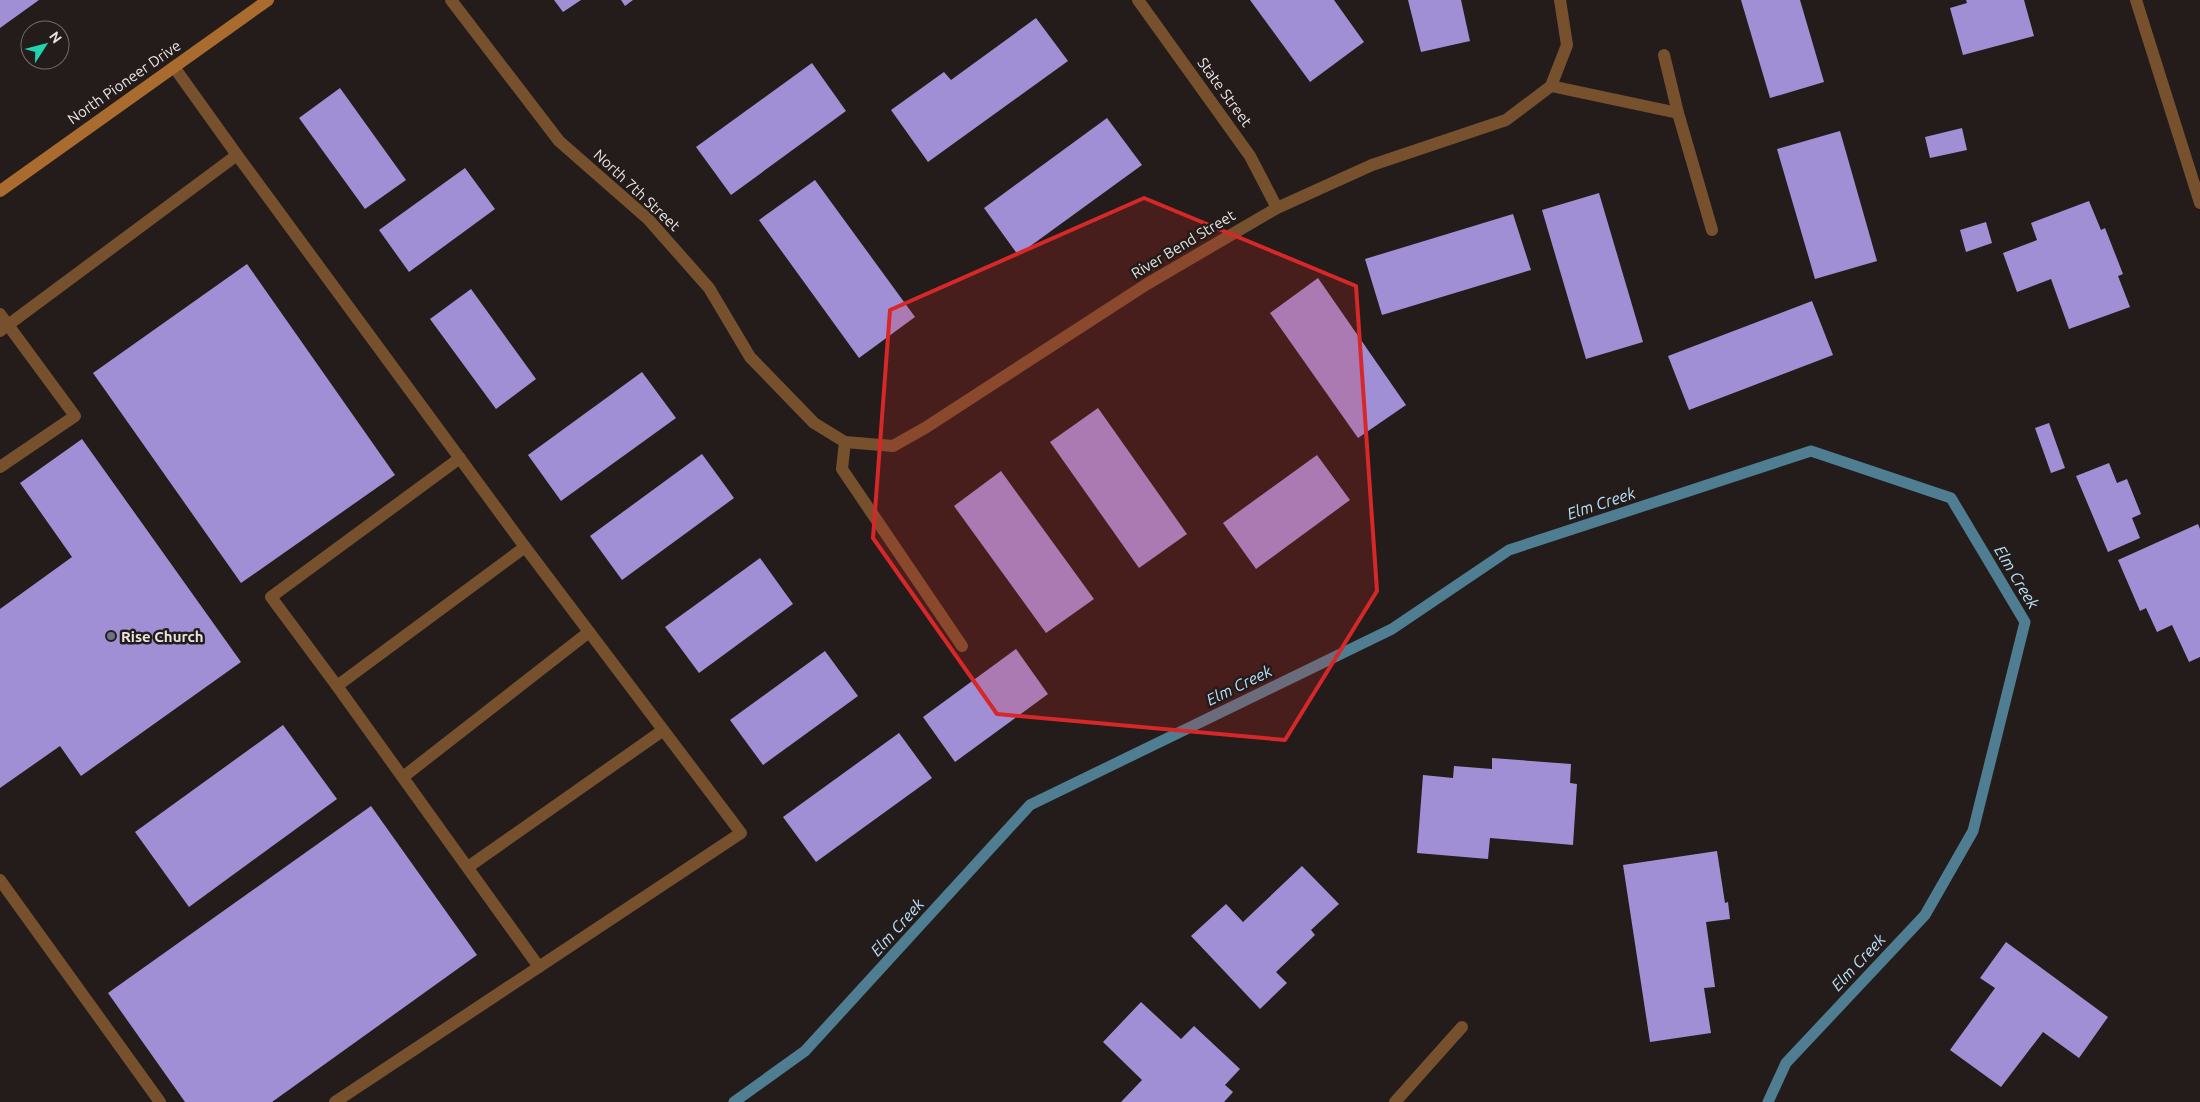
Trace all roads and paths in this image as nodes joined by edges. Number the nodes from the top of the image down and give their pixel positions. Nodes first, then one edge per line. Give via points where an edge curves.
1 (268, 0) edge
2 (450, 0) edge
3 (1138, 0) edge
4 (1560, 0) edge
5 (2136, 0) edge
6 (1664, 55) dead end
7 (174, 67) junction
8 (1551, 86) junction
9 (1678, 114) junction
10 (237, 154) junction
11 (0, 191) edge
12 (2200, 202) edge
13 (1278, 208) junction
14 (1712, 230) dead end
15 (0, 314) edge
16 (4, 328) edge
17 (845, 442) junction
18 (460, 458) junction
19 (0, 467) edge
20 (525, 547) junction
21 (589, 632) junction
22 (962, 646) dead end
23 (337, 686) junction
24 (662, 730) junction
25 (403, 777) junction
26 (468, 867) junction
27 (0, 880) edge
28 (539, 968) junction
29 (1462, 1027) dead end
30 (160, 1102) edge
31 (335, 1102) edge
32 (1395, 1102) edge

1 - 7 street, North Pioneer Drive
2 - 17 street, North 7th Street via 559,140 648,219 709,288 750,357 814,423
3 - 13 street, State Street via 1250,156
4 - 8 street via 1567,45
5 - 12 street
6 - 9 street
7 - 10 street
7 - 11 street, North Pioneer Drive
8 - 9 street
8 - 13 street, River Bend Street via 1506,120 1372,165
9 - 14 street
10 - 16 street
10 - 18 street
13 - 17 street, River Bend Street via 1147,284 894,446
15 - 16 street
16 - 19 street via 75,416
17 - 22 street via 842,469
18 - 20 street
18 - 23 street via 271,597
20 - 21 street
20 - 23 street
21 - 24 street
21 - 25 street
23 - 25 street
24 - 26 street
24 - 28 street via 741,833
25 - 26 street
26 - 28 street
27 - 30 street
28 - 31 street
29 - 32 street

